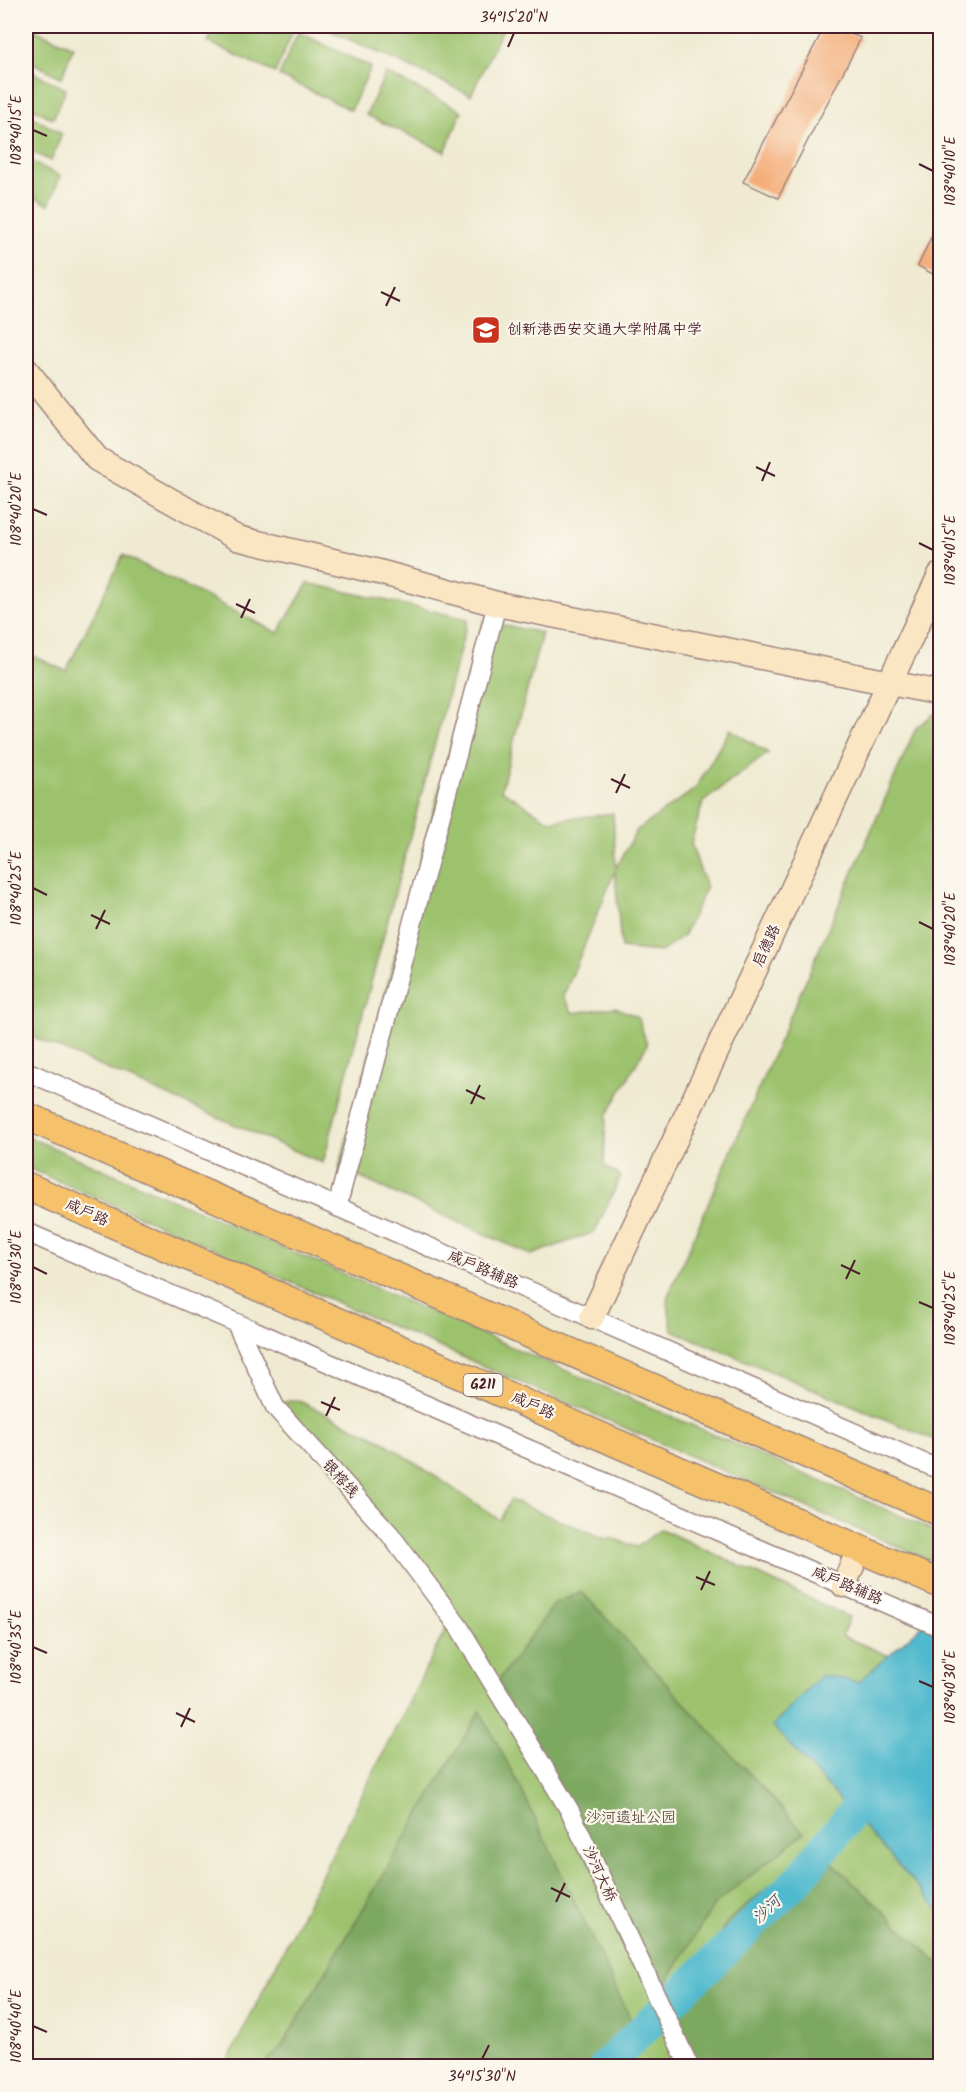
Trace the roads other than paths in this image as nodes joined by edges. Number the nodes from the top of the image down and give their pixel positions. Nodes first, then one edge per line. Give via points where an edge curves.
1 (26, 370) edge
2 (940, 575) edge
3 (497, 604) junction
4 (891, 683) junction
5 (940, 693) edge
6 (26, 1071) edge
7 (26, 1116) edge
8 (26, 1186) edge
9 (337, 1207) junction
10 (26, 1232) edge
11 (592, 1317) junction
12 (236, 1323) junction
13 (940, 1470) edge
14 (940, 1510) edge
15 (860, 1548) junction
16 (940, 1584) edge
17 (844, 1585) junction
18 (459, 1626) joint
19 (940, 1627) edge
20 (689, 2067) edge

1 - 3 street via 97,459 237,538
2 - 4 street, 启德路
3 - 4 street
3 - 9 street
4 - 5 street
4 - 11 street, 启德路
6 - 9 street, 咸户路辅路
7 - 14 main road
8 - 15 main road, 咸户路 / G211
9 - 11 street, 咸户路辅路
10 - 12 street, 咸户路辅路
11 - 13 street, 咸户路辅路
12 - 17 street, 咸户路辅路
12 - 18 street, 银榕线 via 275,1407 389,1533
15 - 16 main road, 咸户路 / G211
15 - 17 street
17 - 19 street, 咸户路辅路
18 - 20 street, 沙河大桥 via 570,1812

